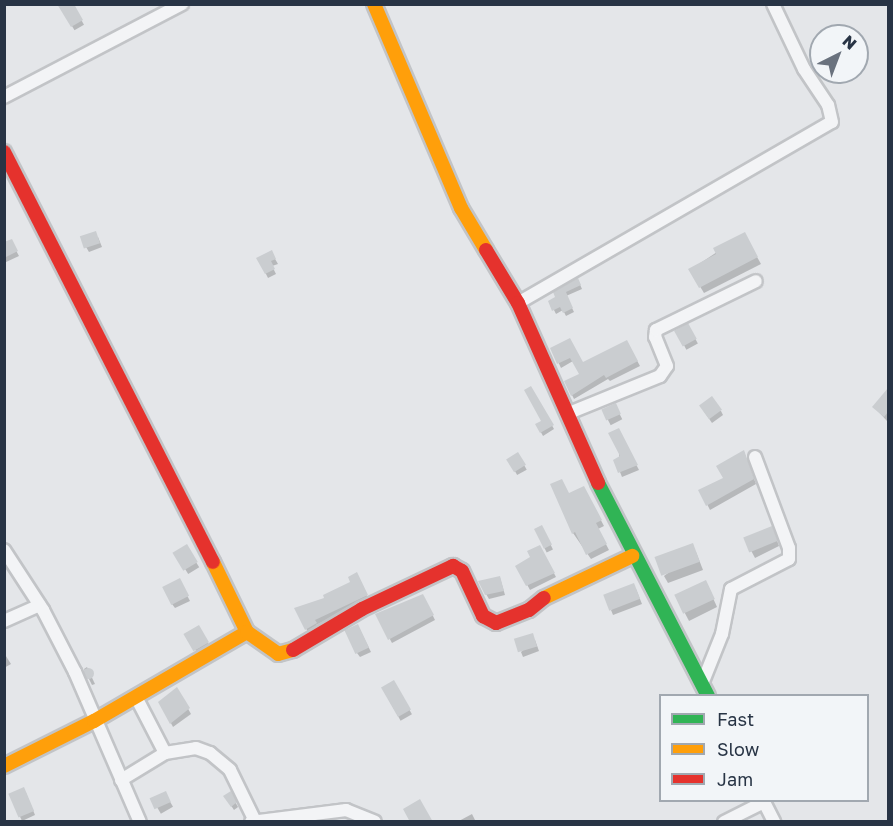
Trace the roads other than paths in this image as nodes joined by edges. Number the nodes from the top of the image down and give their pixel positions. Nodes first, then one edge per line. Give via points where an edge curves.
1 (182, 4) edge
2 (374, 4) edge
3 (773, 4) edge
4 (4, 97) edge
5 (4, 152) edge
6 (756, 281) dead end
7 (518, 303) junction
8 (569, 413) junction
9 (755, 457) dead end
10 (4, 550) edge
11 (632, 556) junction
12 (40, 605) junction
13 (4, 621) edge
14 (247, 632) junction
15 (705, 690) edge
16 (136, 698) junction
17 (94, 721) junction
18 (165, 753) junction
19 (4, 766) edge
20 (121, 780) junction
21 (762, 802) edge
22 (764, 802) edge
23 (253, 821) edge
24 (140, 822) edge
25 (375, 822) edge
26 (724, 822) edge
27 (774, 822) edge

1 - 4 street
2 - 7 street via 461,208
3 - 7 street via 804,69 828,105 832,122
5 - 14 street via 146,424
6 - 8 street via 656,330 655,337 667,366 660,376
7 - 8 street
8 - 11 street
9 - 15 street via 789,548 789,559 732,589
10 - 12 street
11 - 14 street via 548,594 529,610 496,623 483,615 462,571 453,566 362,609 286,654 278,654
11 - 15 street
12 - 13 street
12 - 17 street via 75,672
14 - 16 street
16 - 17 street
16 - 18 street
17 - 19 street
17 - 20 street
18 - 20 street
18 - 23 street via 196,748 221,760 237,781
20 - 24 street
21 - 26 street
22 - 27 street
23 - 25 street via 346,810

